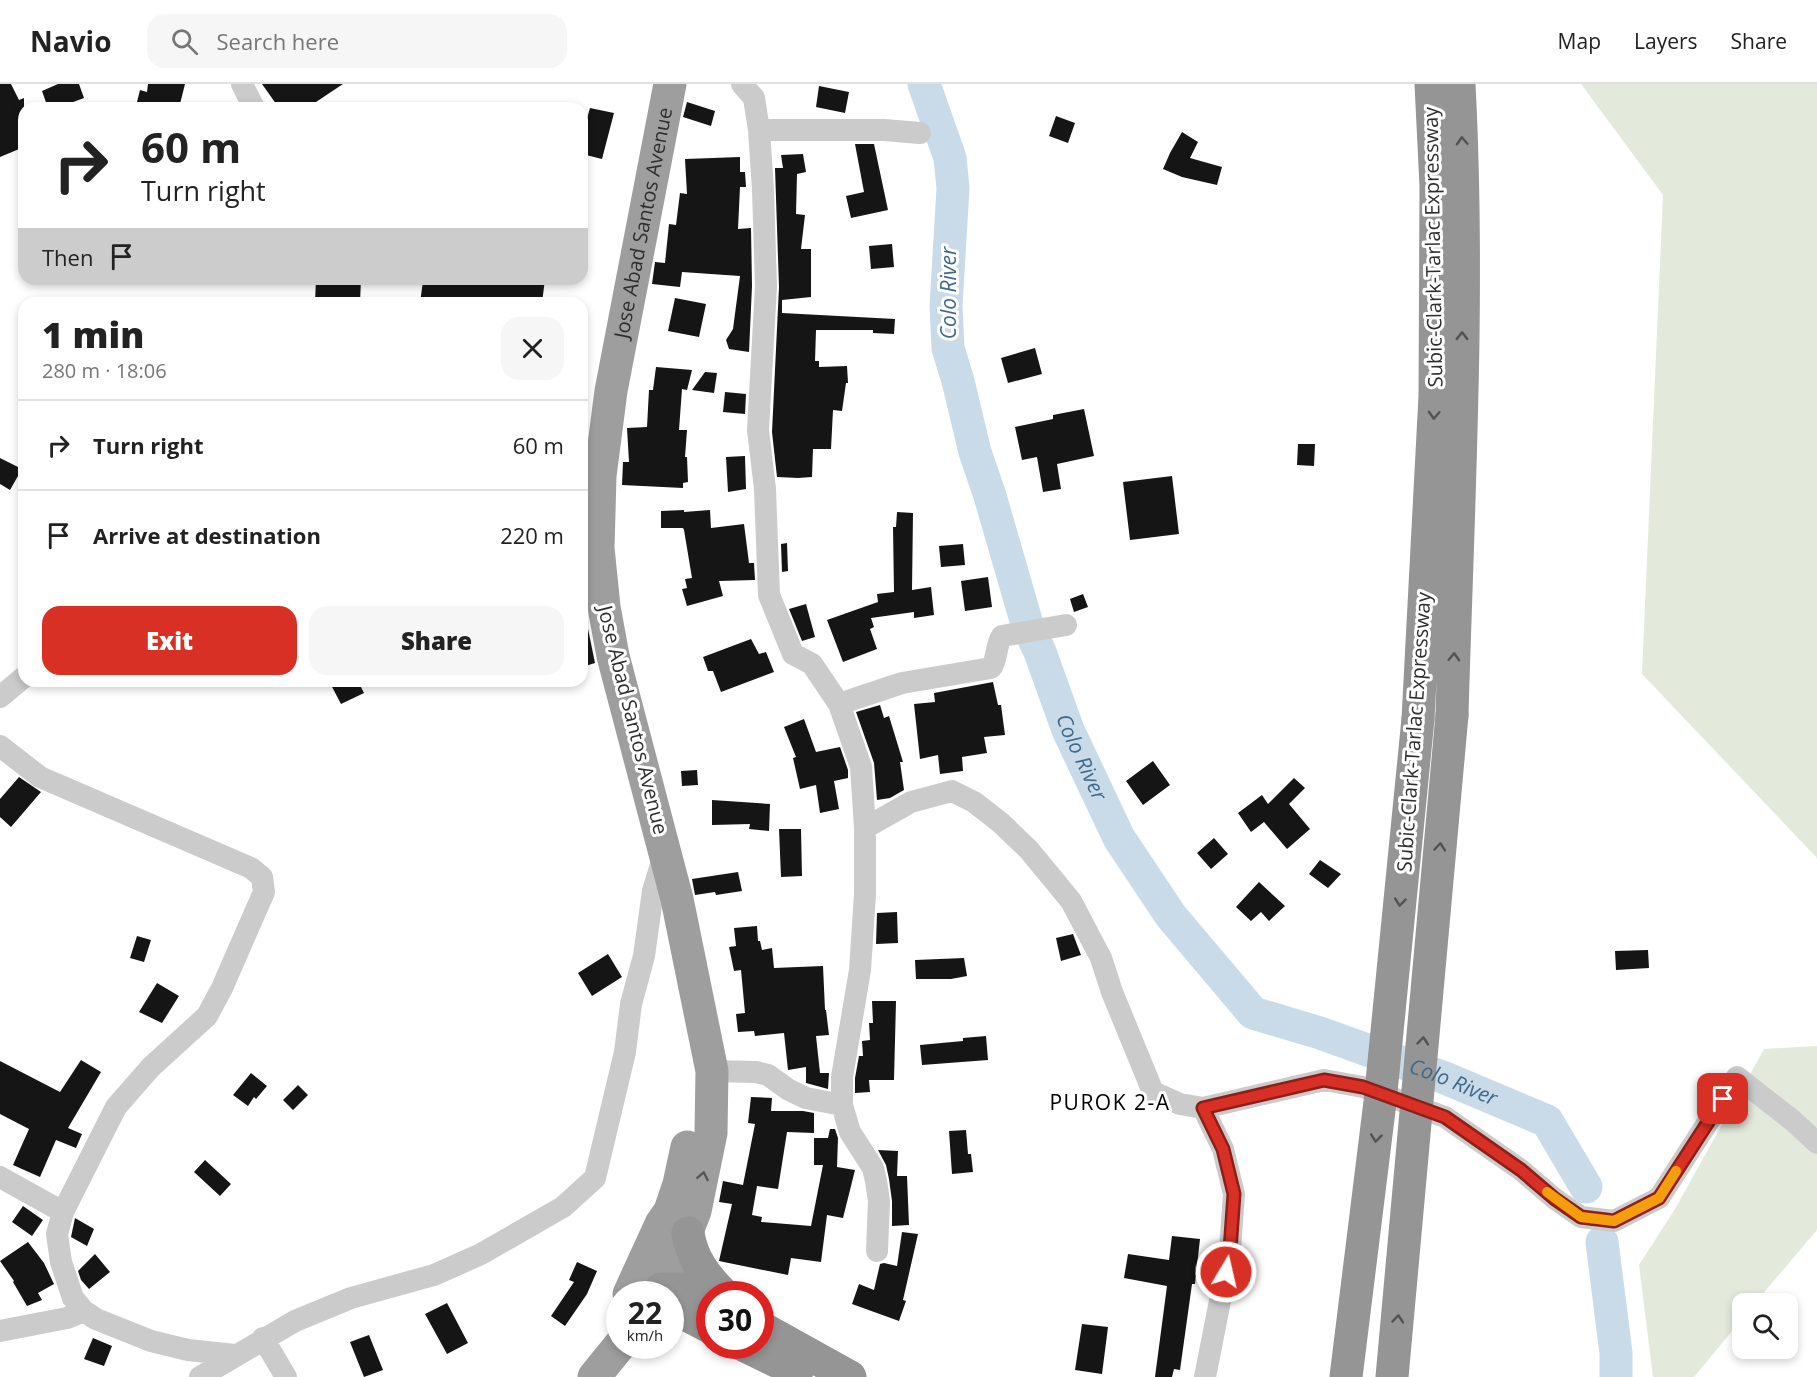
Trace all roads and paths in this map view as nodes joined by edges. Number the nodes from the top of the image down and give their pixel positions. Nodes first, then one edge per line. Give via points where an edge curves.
1 (242, 84) edge
2 (670, 84) edge
3 (742, 84) edge
4 (1431, 84) edge
5 (1459, 84) edge
6 (251, 102) edge
7 (759, 130) junction
8 (920, 133) dead end
9 (1061, 626) dead end
10 (18, 682) edge
11 (0, 697) edge
12 (839, 704) junction
13 (0, 746) edge
14 (865, 828) junction
15 (666, 851) junction
16 (696, 999) junction
17 (712, 1071) junction
18 (842, 1105) junction
19 (1203, 1108) junction
20 (1817, 1143) edge
21 (0, 1177) edge
22 (63, 1212) junction
23 (679, 1222) junction
24 (877, 1251) dead end
25 (634, 1281) edge
26 (660, 1281) edge
27 (709, 1281) edge
28 (84, 1311) junction
29 (0, 1331) edge
30 (263, 1338) junction
31 (774, 1350) edge
32 (235, 1355) junction
33 (774, 1356) edge
34 (609, 1359) edge
35 (200, 1377) edge
36 (286, 1377) edge
37 (594, 1377) edge
38 (810, 1377) edge
39 (850, 1377) edge
40 (1205, 1377) edge
41 (1346, 1377) edge
42 (1392, 1377) edge

1 - 6 street
2 - 15 highway, Jose Abad Santos Avenue via 611,391 600,476 598,548 614,656
3 - 7 street via 754,98
4 -> 41 highway, Subic-Clark-Tarlac Expressway, bridge via 1436,186 1435,396 1418,719 1380,1102
42 -> 5 highway, Subic-Clark-Tarlac Expressway, bridge via 1452,716 1464,177
7 - 8 street
7 - 12 street via 766,286 758,430 765,489 769,595 793,654 812,664
9 - 12 street via 1002,636 991,668 902,683
10 - 11 street
12 - 14 street via 861,767
13 - 22 street via 40,777 251,868 262,877 264,892 207,1016 116,1107
14 - 18 street via 860,970 842,1077
14 - 19 street via 910,802 952,791 1002,823 1071,901 1101,958 1153,1092 1180,1104
15 - 16 highway, Jose Abad Santos Avenue
15 - 30 street via 653,891 625,1052 595,1178 563,1207 481,1254 434,1275 351,1298
16 - 17 highway, Jose Abad Santos Avenue
16 - 23 highway, Jose Abad Santos Avenue via 694,1083
17 - 18 street via 768,1075 806,1098
23 -> 17 highway, Jose Abad Santos Avenue via 703,1180 711,1133
18 - 24 street via 850,1131 873,1168 879,1201
19 - 20 street via 1324,1080 1363,1087 1445,1117 1581,1217 1614,1221 1659,1198 1737,1077
19 - 40 street via 1223,1149 1234,1194 1230,1250
21 - 22 street
22 - 28 street via 57,1234 61,1262 74,1298
23 - 25 highway, Jose Abad Santos Avenue via 661,1224
23 - 26 highway via 657,1263
23 - 27 highway via 696,1262
28 - 29 street
28 - 32 street via 150,1341
30 - 32 street
30 - 36 street
31 - 39 highway
32 - 35 street
33 - 38 highway
34 - 37 highway

